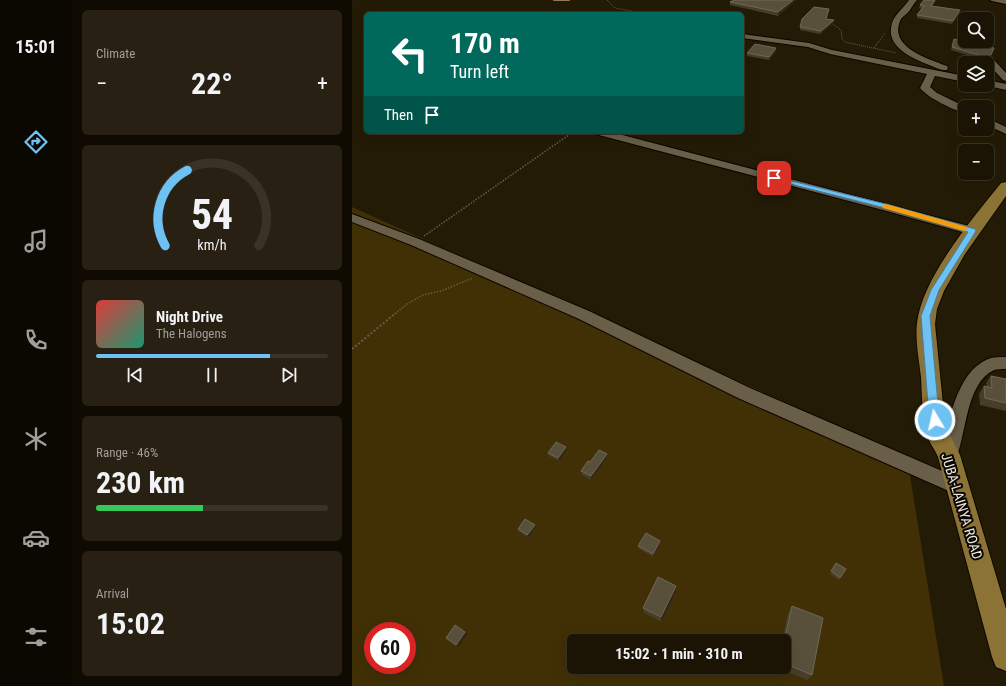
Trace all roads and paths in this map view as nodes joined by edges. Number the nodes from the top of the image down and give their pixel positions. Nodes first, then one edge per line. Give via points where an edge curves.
1 (607, 0) edge
2 (913, 0) edge
3 (994, 0) edge
4 (1006, 2) edge
5 (637, 12) edge
6 (830, 23) edge
7 (895, 24) junction
8 (744, 36) edge
9 (873, 49) junction
10 (917, 57) junction
11 (994, 65) edge
12 (932, 72) junction
13 (958, 75) edge
14 (958, 77) edge
15 (1006, 78) edge
16 (994, 84) edge
17 (1006, 87) edge
18 (958, 107) edge
19 (994, 125) edge
20 (1006, 131) edge
21 (570, 134) edge
22 (607, 134) edge
23 (1006, 186) edge
24 (352, 218) edge
25 (972, 231) junction
26 (415, 242) junction
27 (487, 273) junction
28 (352, 349) edge
29 (1006, 363) edge
30 (949, 456) junction
31 (957, 486) junction
32 (999, 606) edge
33 (1006, 657) edge

1 - 5 path via 615,8
2 - 7 street via 899,15
3 - 4 street
6 - 9 path via 841,30 845,42
7 - 9 path
7 - 10 street via 898,42
8 - 12 street via 809,45 830,52
9 - 10 path
10 - 13 street
11 - 15 street
12 - 14 street
12 - 18 street via 925,88
16 - 17 street
19 - 20 street
21 - 26 path
22 - 25 street
23 - 25 main road, JUBA-LAINYA ROAD
24 - 26 street
25 - 30 main road, JUBA-LAINYA ROAD via 935,290 926,316 938,435
26 - 27 street
27 - 28 path via 412,301
27 - 31 street via 584,315 751,396
29 - 30 street via 988,364 971,383 962,404
30 - 31 main road, JUBA-LAINYA ROAD
31 - 32 main road, JUBA-LAINYA ROAD
32 - 33 main road, JUBA-LAINYA ROAD

